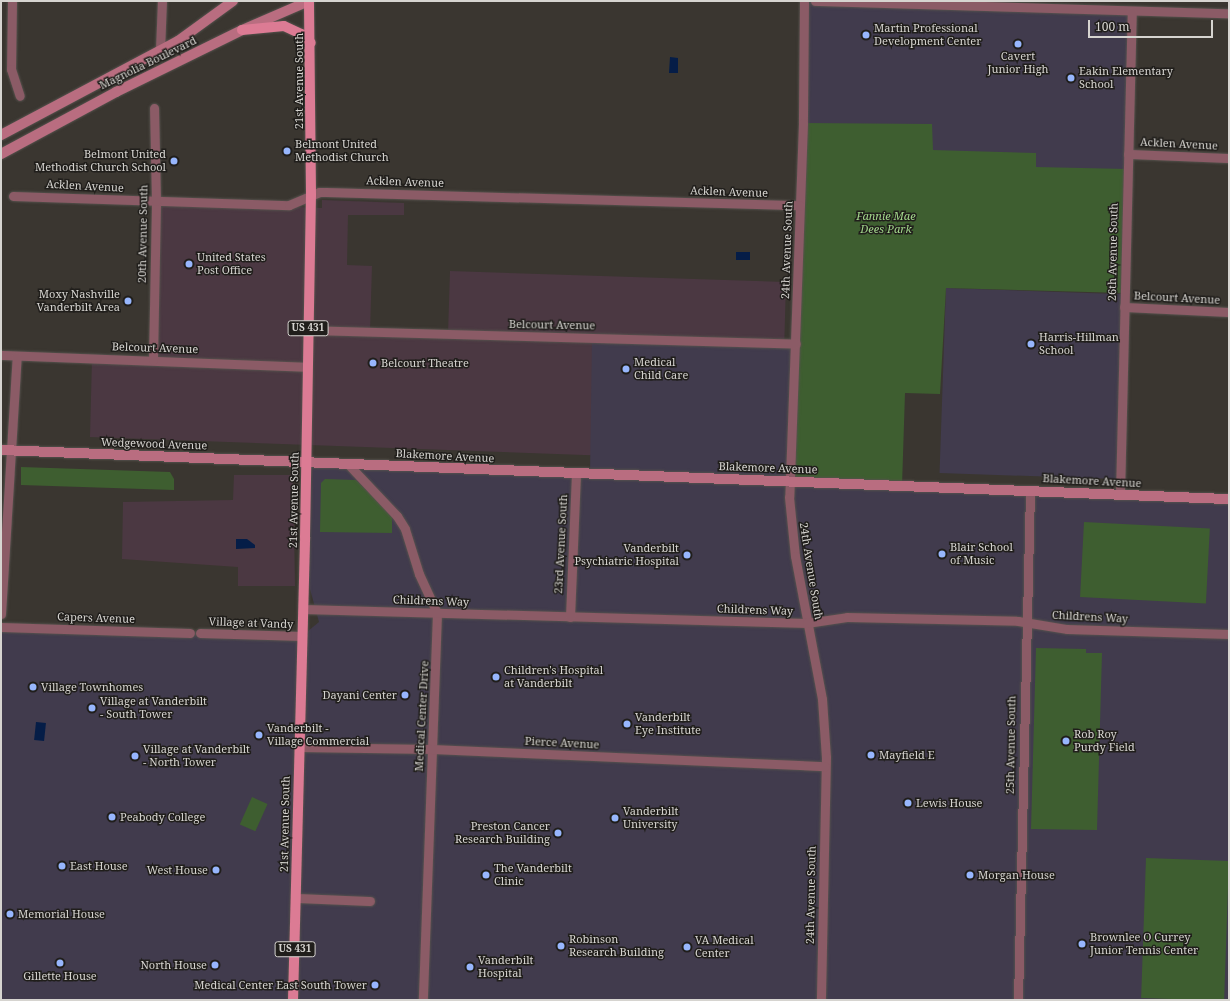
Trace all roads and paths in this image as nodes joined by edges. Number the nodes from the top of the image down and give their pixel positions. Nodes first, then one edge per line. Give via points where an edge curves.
1 (12, 1) edge
2 (162, 1) edge
3 (233, 1) edge
4 (310, 1) edge
5 (804, 1) edge
6 (815, 1) edge
7 (1020, 4) edge
8 (1132, 11) junction
9 (1229, 13) edge
10 (242, 30) junction
11 (311, 43) junction
12 (160, 50) junction
13 (20, 96) dead end
14 (154, 108) dead end
15 (1, 135) edge
16 (1, 154) edge
17 (1128, 154) junction
18 (1229, 158) edge
19 (311, 195) junction
20 (13, 196) dead end
21 (156, 202) junction
22 (800, 205) junction
23 (1124, 307) junction
24 (1229, 312) edge
25 (308, 330) junction
26 (796, 344) junction
27 (1, 355) edge
28 (17, 356) junction
29 (153, 360) junction
30 (307, 367) junction
31 (6, 450) edge
32 (306, 461) junction
33 (347, 463) junction
34 (576, 473) junction
35 (790, 481) junction
36 (1030, 490) junction
37 (1120, 494) junction
38 (1229, 499) edge
39 (303, 609) junction
40 (437, 613) junction
41 (1, 614) edge
42 (570, 617) junction
43 (1025, 621) junction
44 (808, 623) junction
45 (1, 627) edge
46 (190, 633) dead end
47 (200, 633) dead end
48 (1229, 634) edge
49 (302, 636) junction
50 (298, 747) junction
51 (432, 749) junction
52 (826, 766) junction
53 (296, 898) junction
54 (370, 901) dead end
55 (293, 1000) edge
56 (423, 1000) edge
57 (821, 1000) edge
58 (1018, 1000) edge

1 - 13 street via 11,68
2 - 12 street
3 - 12 main road, Magnolia Boulevard via 192,33
4 - 10 main road, Magnolia Boulevard
4 - 11 main road, 21st Avenue South / US 431
5 - 22 street, 24th Avenue South
6 - 7 street
7 - 8 street
8 - 9 street
8 - 17 street, 26th Avenue South
10 - 11 main road via 284,26 301,34
10 - 16 main road, Magnolia Boulevard via 116,92
11 - 19 main road, 21st Avenue South / US 431
12 - 15 main road, Magnolia Boulevard
14 - 21 street, 20th Avenue South
17 - 18 street, Acklen Avenue
17 - 23 street, 26th Avenue South
19 - 21 street, Acklen Avenue via 289,205
19 - 22 street, Acklen Avenue via 322,192 378,193
19 - 25 main road, 21st Avenue South / US 431
20 - 21 street, Acklen Avenue
21 - 29 street, 20th Avenue South
22 - 26 street, 24th Avenue South
23 - 24 street, Belcourt Avenue
23 - 37 street, 26th Avenue South
25 - 26 street, Belcourt Avenue
25 - 30 main road, 21st Avenue South / US 431
26 - 35 street, 24th Avenue South
27 - 28 street, Belcourt Avenue
28 - 29 street, Belcourt Avenue
28 - 31 street
29 - 30 street, Belcourt Avenue
30 - 32 main road, 21st Avenue South / US 431
31 - 32 main road, Wedgewood Avenue
31 - 41 street
32 - 33 main road, Blakemore Avenue
32 - 39 main road, 21st Avenue South / US 431
33 - 34 main road, Blakemore Avenue
33 - 40 street, Medical Center Drive via 397,516 405,529 419,574
34 - 35 main road, Blakemore Avenue
34 - 42 street, 23rd Avenue South
35 - 36 main road, Blakemore Avenue
35 - 44 street, 24th Avenue South via 789,497 795,556
36 - 37 main road, Blakemore Avenue
36 - 43 street, 25th Avenue South
37 - 38 main road, Blakemore Avenue
39 - 40 street, Childrens Way
39 - 49 main road, 21st Avenue South / US 431
40 - 42 street, Childrens Way
40 - 51 street, Medical Center Drive
42 - 44 street, Childrens Way
43 - 44 street, Childrens Way via 847,617
43 - 48 street, Childrens Way via 1067,629
43 - 58 street, 25th Avenue South
44 - 52 street, 24th Avenue South via 822,698
45 - 46 street, Capers Avenue
47 - 49 street, Village at Vandy
49 - 50 main road, 21st Avenue South / US 431
50 - 51 street, Pierce Avenue
50 - 53 main road, 21st Avenue South / US 431
51 - 52 street, Pierce Avenue
51 - 56 street, Medical Center Drive
52 - 57 street, 24th Avenue South
53 - 54 street
53 - 55 main road, 21st Avenue South / US 431

